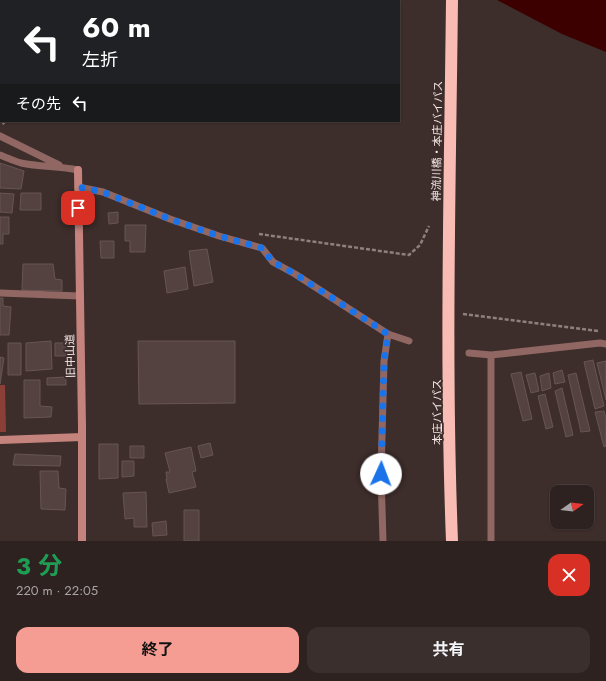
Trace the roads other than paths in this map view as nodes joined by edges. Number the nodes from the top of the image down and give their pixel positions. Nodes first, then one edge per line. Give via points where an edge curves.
1 (452, 0) edge
2 (0, 136) edge
3 (0, 155) edge
4 (62, 167) junction
5 (78, 170) joint
6 (78, 187) junction
7 (448, 282) joint
8 (0, 293) edge
9 (80, 296) junction
10 (388, 334) junction
11 (409, 342) dead end
12 (606, 344) edge
13 (469, 353) dead end
14 (491, 355) junction
15 (82, 437) junction
16 (0, 440) edge
17 (82, 541) edge
18 (383, 541) edge
19 (452, 541) edge
20 (491, 541) edge

1 - 7 highway, 神流川橋・本庄バイパス
2 - 4 lane
3 - 4 lane via 20,163
4 - 5 lane
5 - 6 main road, 旧中山道
6 - 9 main road, 旧中山道
6 - 10 lane via 103,192 170,219 262,248 273,262
7 - 19 highway, 本庄バイパス
8 - 9 lane
9 - 15 main road, 旧中山道
10 - 11 lane
10 - 18 lane via 384,361 381,474
12 - 14 lane
13 - 14 lane
14 - 20 lane
15 - 16 main road
15 - 17 main road, 旧中山道

